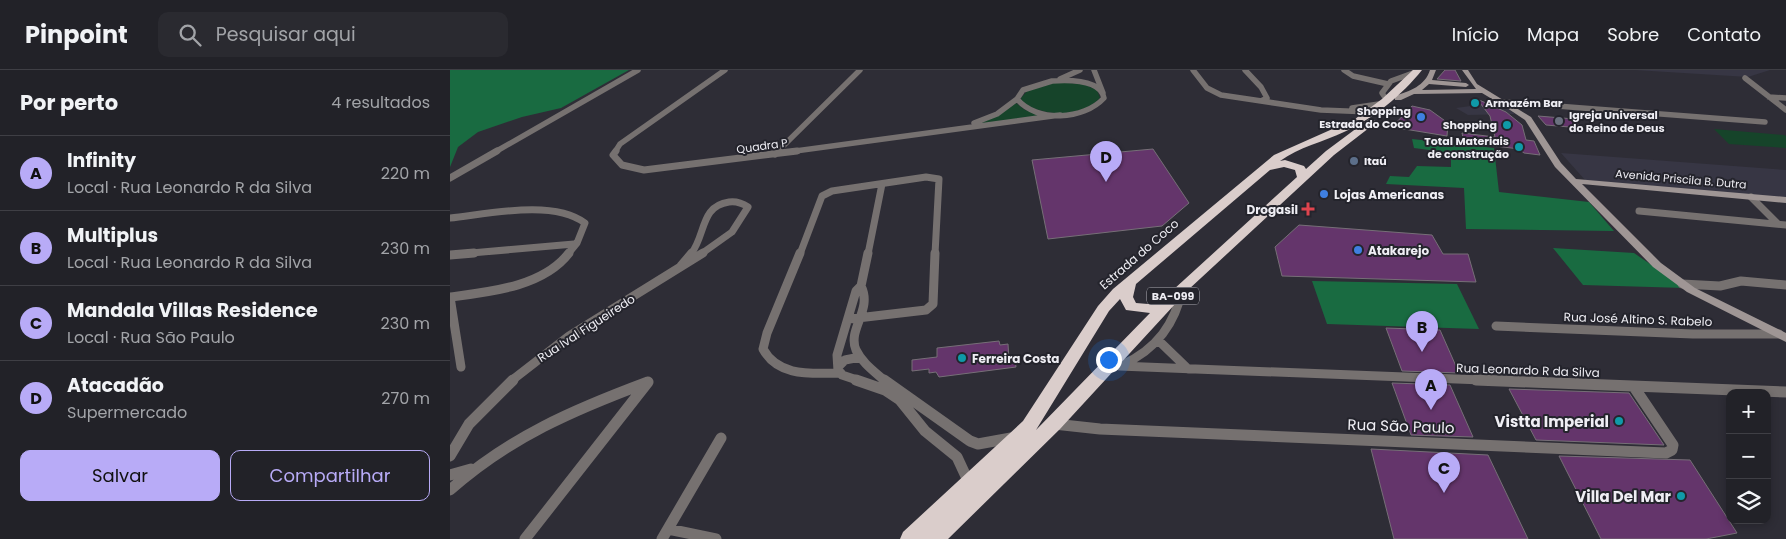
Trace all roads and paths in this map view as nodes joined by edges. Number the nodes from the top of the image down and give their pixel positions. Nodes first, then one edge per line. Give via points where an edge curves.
1 (638, 70) edge
2 (725, 70) edge
3 (860, 70) edge
4 (1080, 70) edge
5 (1094, 70) edge
6 (1193, 70) edge
7 (1246, 70) edge
8 (1433, 70) edge
9 (1465, 70) edge
10 (1348, 72) edge
11 (1422, 74) edge
12 (1745, 78) dead end
13 (1052, 81) junction
14 (1381, 81) joint
15 (1390, 83) junction
16 (1475, 85) junction
17 (1483, 91) junction
18 (1412, 92) junction
19 (1103, 93) junction
20 (1769, 97) junction
21 (1786, 98) edge
22 (1017, 99) junction
23 (1264, 99) junction
24 (1388, 101) junction
25 (1504, 102) junction
26 (1329, 110) junction
27 (1786, 110) edge
28 (1371, 112) junction
29 (1060, 114) junction
30 (1765, 122) dead end
31 (946, 131) junction
32 (776, 154) junction
33 (1263, 168) junction
34 (450, 178) edge
35 (1303, 178) junction
36 (1574, 181) junction
37 (882, 184) junction
38 (1751, 197) junction
39 (1786, 200) edge
40 (1639, 211) dead end
41 (450, 218) edge
42 (1782, 224) edge
43 (574, 244) junction
44 (696, 248) junction
45 (711, 249) junction
46 (450, 255) edge
47 (681, 266) junction
48 (1129, 282) junction
49 (1682, 284) junction
50 (1786, 285) edge
51 (861, 286) junction
52 (1183, 287) junction
53 (451, 300) edge
54 (1166, 304) junction
55 (861, 318) junction
56 (849, 319) junction
57 (1496, 326) dead end
58 (1783, 336) edge
59 (1158, 340) junction
60 (860, 357) junction
61 (1119, 366) junction
62 (462, 367) dead end
63 (1188, 369) junction
64 (839, 370) junction
65 (876, 373) junction
66 (1099, 375) junction
67 (864, 381) junction
68 (1634, 387) junction
69 (1786, 392) edge
70 (610, 396) junction
71 (630, 404) junction
72 (476, 418) joint
73 (1054, 424) junction
74 (953, 430) junction
75 (1020, 436) junction
76 (721, 438) dead end
77 (939, 441) junction
78 (450, 456) edge
79 (473, 468) junction
80 (450, 475) edge
81 (970, 485) junction
82 (450, 490) edge
83 (665, 534) edge
84 (939, 537) edge
85 (526, 539) edge
86 (716, 539) edge
87 (911, 539) edge

1 - 34 street
2 - 32 street, Quadra P via 620,144 612,155 615,160 625,167 650,170
3 - 32 street
4 - 13 street
5 - 19 street
6 - 23 street via 1213,92
7 - 23 street via 1261,87
8 - 11 street
9 - 16 street
10 - 14 street
11 - 15 street
11 - 16 street
11 - 18 street
11 - 24 highway, Estrada do Coco / BA-099
12 - 20 street
13 - 19 street via 1084,83
13 - 22 street via 1023,90
14 - 15 street
15 - 24 street via 1382,93
16 - 17 street
17 - 18 street
17 - 25 street
18 - 24 street
19 - 29 street, Quadra P via 1104,98 1095,107
20 - 21 street
20 - 27 street
22 - 29 street via 1019,104 1030,110
22 - 31 street via 997,114
23 - 26 street
24 - 26 street
24 - 28 highway, Estrada do Coco / BA-099
24 - 35 highway, Estrada do Coco / BA-099 via 1380,116 1330,153
25 - 30 street
25 - 36 street via 1528,119 1550,156
26 - 28 street
28 - 33 highway, Estrada do Coco / BA-099 via 1339,130 1296,146
29 - 31 street, Quadra P
31 - 32 street, Quadra P
33 - 35 highway via 1291,164 1300,168
33 - 48 highway, Estrada do Coco / BA-099
35 - 52 highway, Estrada do Coco / BA-099
36 - 38 street, Avenida Priscila B. Dutra
36 - 49 street via 1636,247
37 - 51 street
37 - 55 street via 933,176 941,182 934,304 918,312
37 - 64 street via 832,191 818,200 764,344 768,358 783,369 803,374
38 - 39 street, Avenida Priscila B. Dutra
38 - 42 street
40 - 42 street
41 - 43 street via 564,212 581,218 585,223
43 - 46 street
43 - 53 street via 562,260 529,281
44 - 45 street
44 - 45 street, Rua Ival Figueiredo via 709,211 723,204 745,204 748,207 744,217 726,239
44 - 47 street, Rua Ival Figueiredo
45 - 47 street, Rua Ival Figueiredo
47 - 72 street, Rua Ival Figueiredo via 550,350 505,387
48 - 54 highway via 1126,297 1131,307 1148,310
48 - 75 highway, Estrada do Coco / BA-099 via 1103,309 1058,383
49 - 50 street via 1720,286 1741,280
49 - 58 street
51 - 55 street via 865,294
51 - 56 street via 856,291
52 - 54 highway, Estrada do Coco / BA-099
52 - 59 street via 1175,319
53 - 62 street
54 - 66 highway, Estrada do Coco / BA-099
55 - 56 street
55 - 60 street via 854,340 854,348
56 - 64 street via 837,355
57 - 58 street, Rua José Altino S. Rabelo
59 - 61 street via 1138,358
59 - 63 street
60 - 64 street via 845,360
60 - 65 street
61 - 63 street, Rua Leonardo R da Silva
61 - 66 street
63 - 68 street, Rua Leonardo R da Silva
64 - 67 street
65 - 67 street
65 - 74 street
66 - 73 highway, Estrada do Coco / BA-099
67 - 77 street via 906,404 922,428
68 - 69 street, Rua Leonardo R da Silva
68 - 73 street, Rua São Paulo via 1670,441 1672,450 1666,453 1100,429
70 - 71 street
70 - 71 street via 648,382
70 - 79 street via 536,427
71 - 85 street
72 - 78 street
73 - 84 highway, Estrada do Coco / BA-099
74 - 75 street via 978,444
74 - 77 street
75 - 81 highway, Estrada do Coco / BA-099
76 - 83 street
77 - 81 street via 960,457
79 - 80 street
79 - 82 street
81 - 87 highway, Estrada do Coco / BA-099
83 - 86 street

